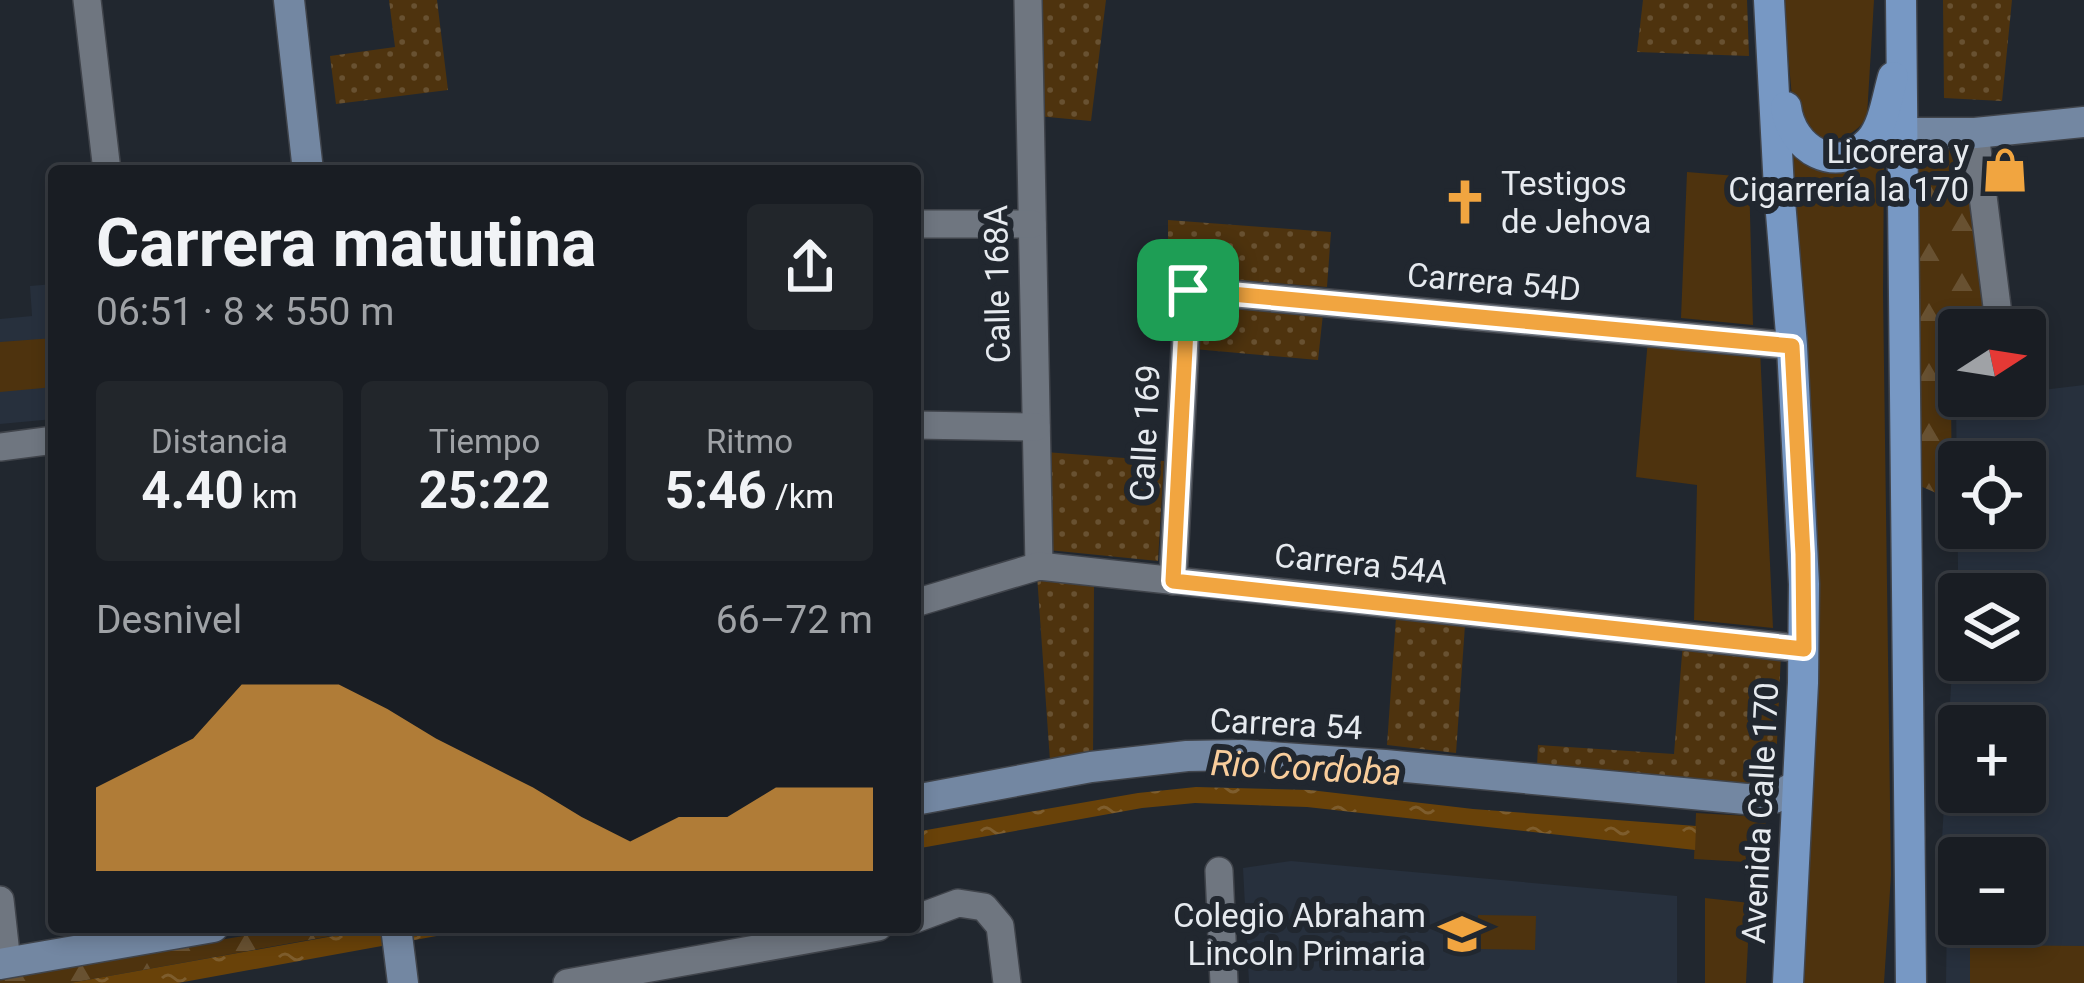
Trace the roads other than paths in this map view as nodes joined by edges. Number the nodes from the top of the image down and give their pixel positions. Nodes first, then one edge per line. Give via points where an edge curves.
1 (87, 0) edge
2 (289, 0) edge
3 (1028, 0) edge
4 (1770, 0) edge
5 (1901, 0) edge
6 (1902, 44) junction
7 (2084, 122) edge
8 (1903, 133) junction
9 (1975, 133) junction
10 (106, 165) edge
11 (307, 165) edge
12 (921, 224) edge
13 (1032, 224) junction
14 (1188, 290) joint
15 (1997, 309) edge
16 (1792, 346) junction
17 (921, 425) edge
18 (1036, 427) junction
19 (48, 441) edge
20 (0, 447) edge
21 (1039, 566) junction
22 (1173, 581) junction
23 (921, 601) edge
24 (1804, 649) junction
25 (1796, 786) junction
26 (921, 799) edge
27 (1219, 871) dead end
28 (0, 900) edge
29 (921, 917) edge
30 (170, 933) edge
31 (397, 933) edge
32 (845, 933) edge
33 (4, 963) edge
34 (403, 983) edge
35 (567, 983) edge
36 (1007, 983) edge
37 (1224, 983) edge
38 (1788, 983) edge
39 (1911, 983) edge

1 - 10 street
2 - 11 street
3 - 13 street, Calle 168A
4 - 6 main road via 1788,123 1812,152 1843,156 1869,143
4 - 16 main road, Avenida Calle 170
5 - 6 main road
6 - 8 main road
7 - 9 street
8 - 9 street
8 - 39 main road
9 - 15 street
12 - 13 street
13 - 18 street, Calle 168A
14 - 16 street, Carrera 54D
14 - 22 street, Calle 169
16 - 24 main road, Avenida Calle 170
17 - 18 street
18 - 21 street, Calle 168A
19 - 20 street
21 - 22 street, Carrera 54A
21 - 23 street, Carrera 54A
22 - 24 street, Carrera 54A
24 - 25 main road, Avenida Calle 170
25 - 26 street, Carrera 54 via 1746,800 1241,755 1091,767
25 - 38 main road, Avenida Calle 170
27 - 37 street
28 - 33 street
29 - 36 street via 958,904 993,914
30 - 33 street
31 - 34 street
32 - 35 street

